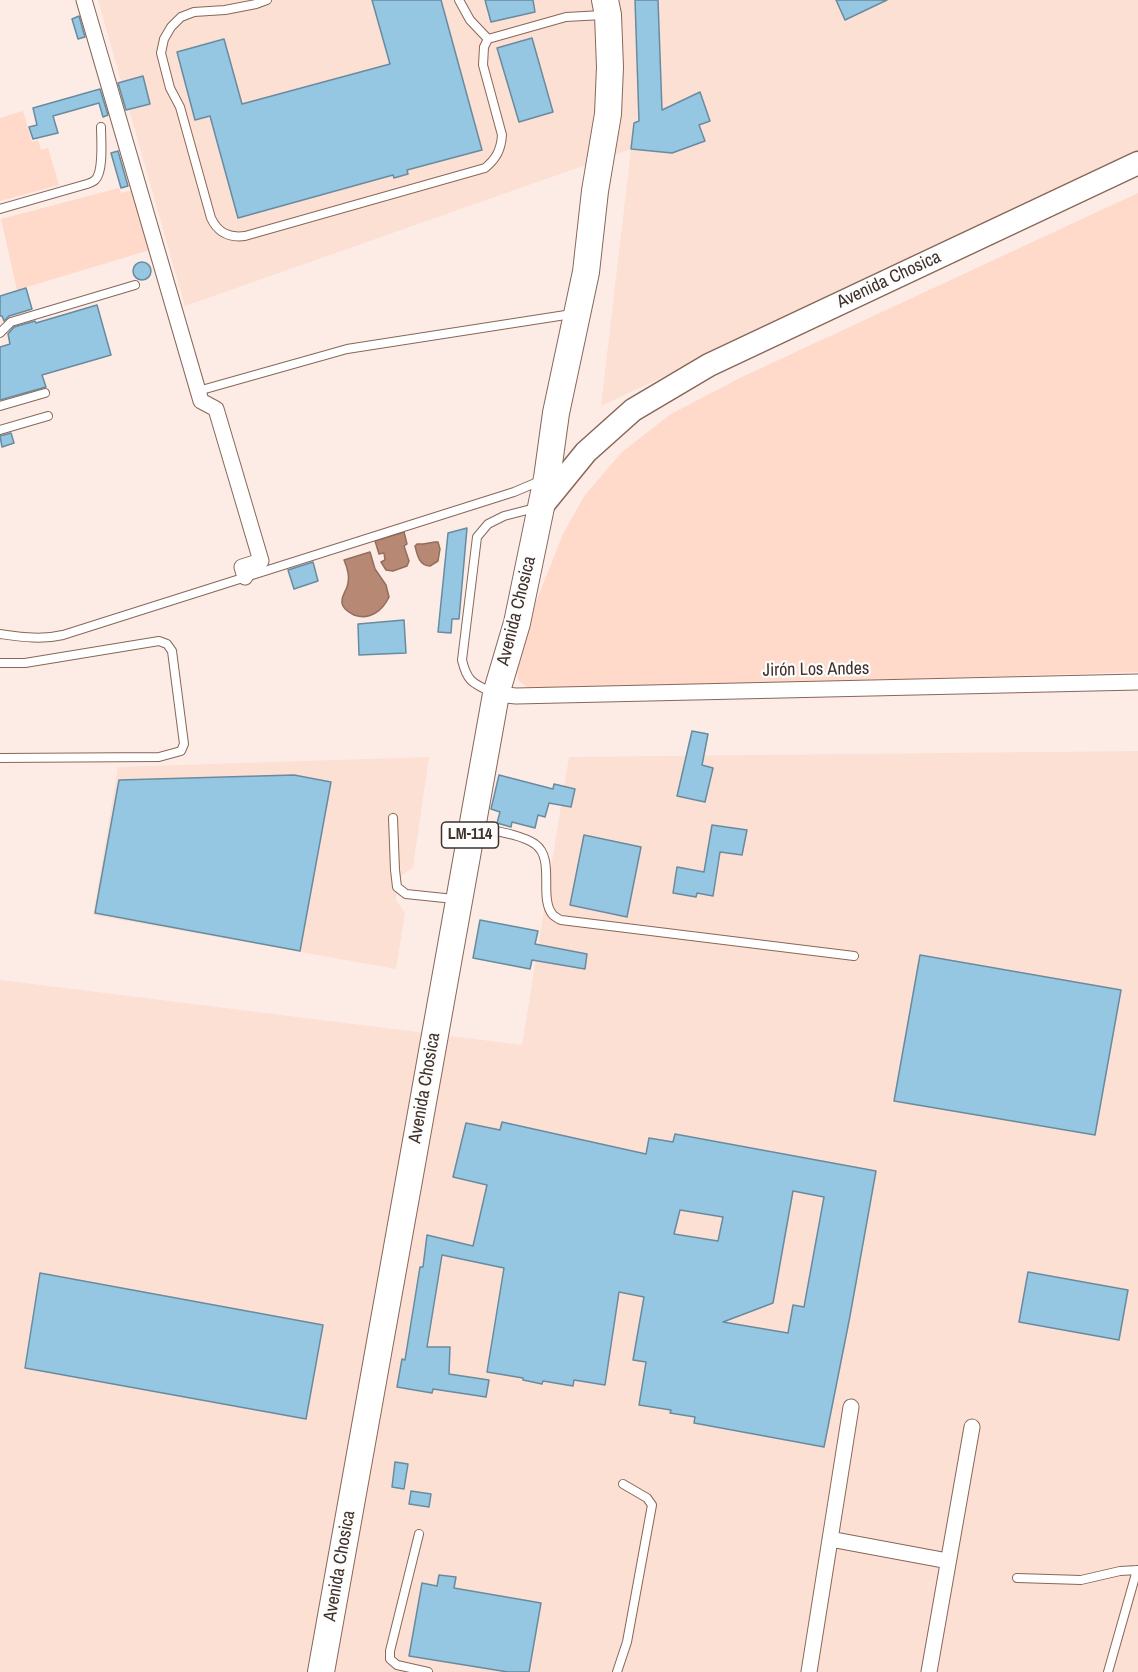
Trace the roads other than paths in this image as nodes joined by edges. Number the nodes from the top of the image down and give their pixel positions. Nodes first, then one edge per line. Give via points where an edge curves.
1 (84, 0) edge
2 (267, 0) edge
3 (459, 0) edge
4 (607, 8) edge
5 (488, 39) junction
6 (101, 127) dead end
7 (1138, 163) edge
8 (0, 209) edge
9 (135, 285) dead end
10 (577, 313) junction
11 (0, 333) edge
12 (198, 391) junction
13 (45, 393) dead end
14 (0, 406) edge
15 (48, 416) dead end
16 (0, 430) edge
17 (548, 478) junction
18 (542, 506) junction
19 (245, 577) junction
20 (0, 634) edge
21 (0, 663) edge
22 (1138, 682) edge
23 (496, 694) junction
24 (0, 758) edge
25 (393, 818) dead end
26 (472, 826) junction
27 (459, 899) junction
28 (854, 956) dead end
29 (851, 1407) dead end
30 (972, 1427) dead end
31 (623, 1484) dead end
32 (419, 1534) dead end
33 (830, 1539) junction
34 (948, 1561) junction
35 (1138, 1570) edge
36 (1017, 1578) dead end
37 (321, 1672) edge
38 (428, 1672) edge
39 (617, 1672) edge
40 (808, 1672) edge
41 (929, 1672) edge
42 (1107, 1672) edge

1 - 12 street
2 - 5 lane via 181,17 164,39 161,53 211,218 228,235 245,236 485,168 493,162 502,145 502,135 483,65
3 - 5 lane via 470,20
4 - 5 lane
4 - 10 main road, Avenida Chosica / LM-114 via 608,114
6 - 8 lane via 96,180
7 - 18 street, Avenida Chosica via 709,365 633,410 586,452
9 - 11 lane via 11,322
10 - 12 lane via 347,349
10 - 17 main road, Avenida Chosica / LM-114 via 556,413
12 - 19 street via 201,401 216,409 261,561 242,567
13 - 14 lane
15 - 16 lane
17 - 18 main road, Avenida Chosica / LM-114
17 - 19 lane
18 - 23 main road, Avenida Chosica / LM-114 via 517,623
18 - 23 lane via 504,516 488,524 477,537 462,660 465,674 476,685
19 - 20 lane via 63,635 33,639
21 - 24 lane via 25,663 159,641 167,644 172,651 184,744 181,751 159,757
22 - 23 street, Jirón Los Andes
23 - 26 main road, Avenida Chosica / LM-114
25 - 27 lane via 397,887 406,894
26 - 27 main road, Avenida Chosica / LM-114
26 - 28 lane via 536,845 544,859 548,906 561,920
27 - 37 main road, Avenida Chosica / LM-114
29 - 33 street
30 - 34 street
31 - 39 lane via 652,1505 627,1642
32 - 38 lane via 390,1659 397,1665
33 - 34 street
33 - 40 street
34 - 41 street
35 - 36 lane via 1081,1580
35 - 42 lane

